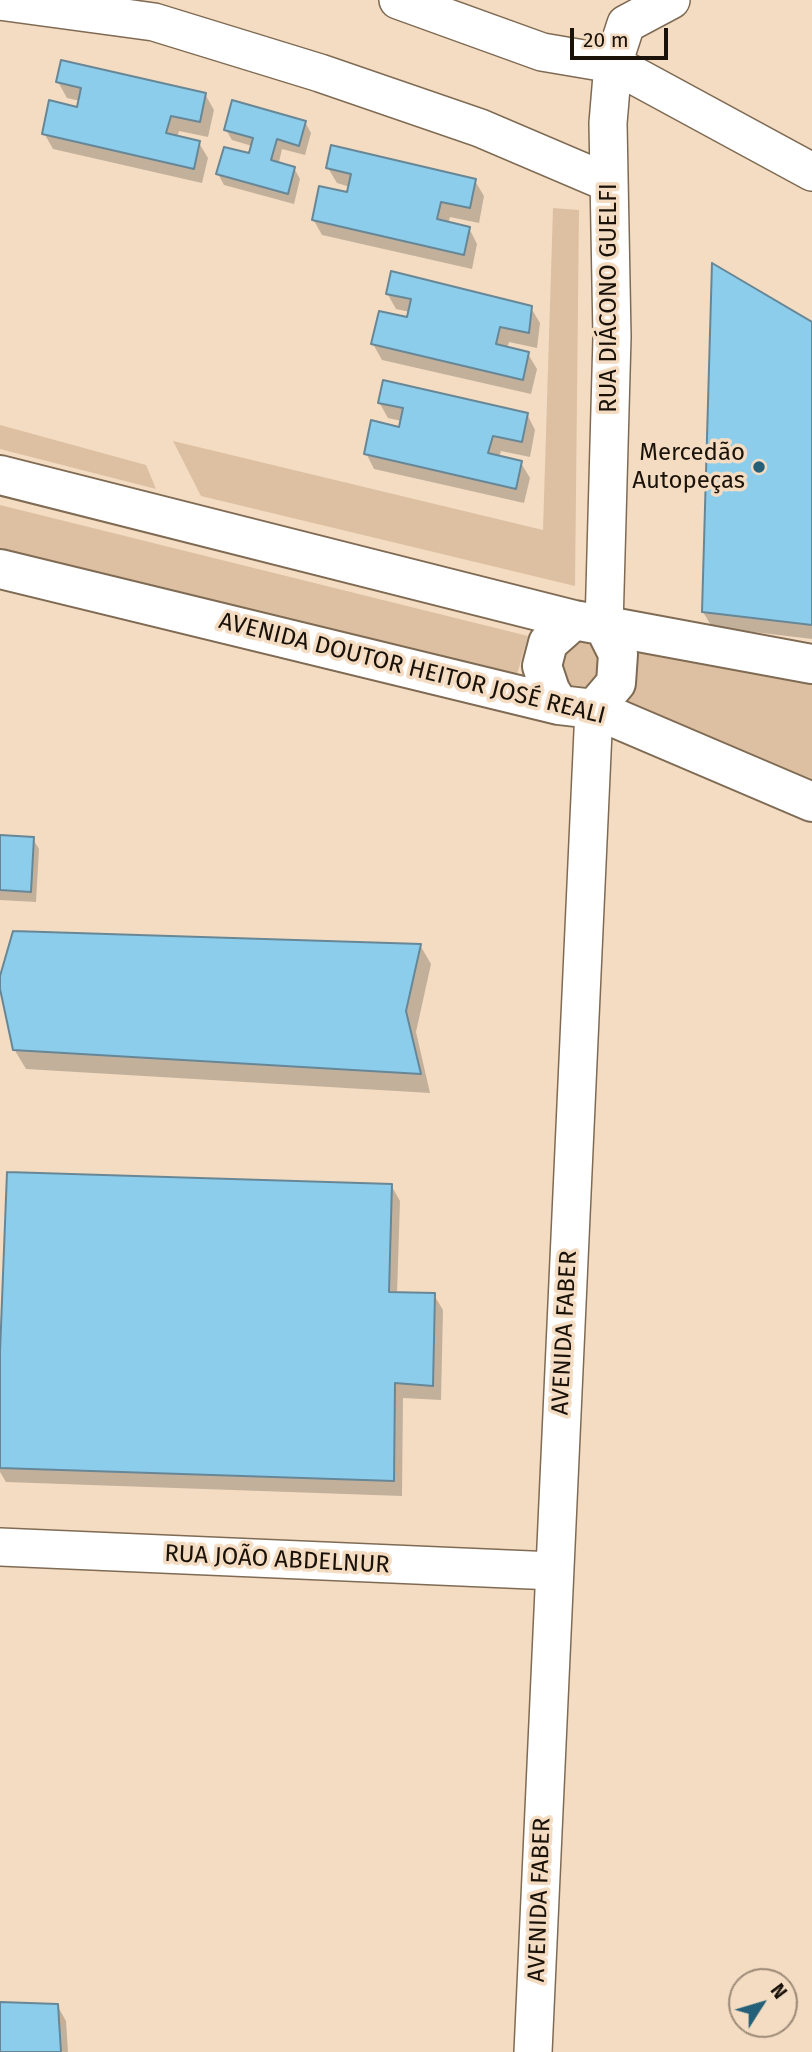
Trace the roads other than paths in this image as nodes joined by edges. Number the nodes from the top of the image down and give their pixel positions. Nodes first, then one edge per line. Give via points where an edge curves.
1 (398, 0) edge
2 (671, 0) edge
3 (0, 1) edge
4 (612, 64) junction
5 (812, 172) edge
6 (609, 183) junction
7 (0, 475) edge
8 (0, 569) edge
9 (589, 623) junction
10 (812, 664) edge
11 (576, 707) junction
12 (812, 802) edge
13 (0, 1547) edge
14 (554, 1572) junction
15 (533, 2052) edge

1 - 4 street via 542,52
2 - 4 street, RUA DIÁCONO GUELFI via 626,24
3 - 6 street via 154,23 467,123
4 - 5 street
4 - 6 street, RUA DIÁCONO GUELFI
6 - 9 street, RUA DIÁCONO GUELFI via 612,337
7 - 9 main road
8 - 11 main road, AVENIDA DOUTOR HEITOR JOSÉ REALI
9 - 10 main road
9 - 11 main road via 618,654 616,683
9 - 11 main road via 548,642 542,666 550,690
11 - 12 main road, AVENIDA DOUTOR HEITOR JOSÉ REALI
11 - 14 street, AVENIDA FABER
13 - 14 street, RUA JOÃO ABDELNUR
14 - 15 street, AVENIDA FABER

